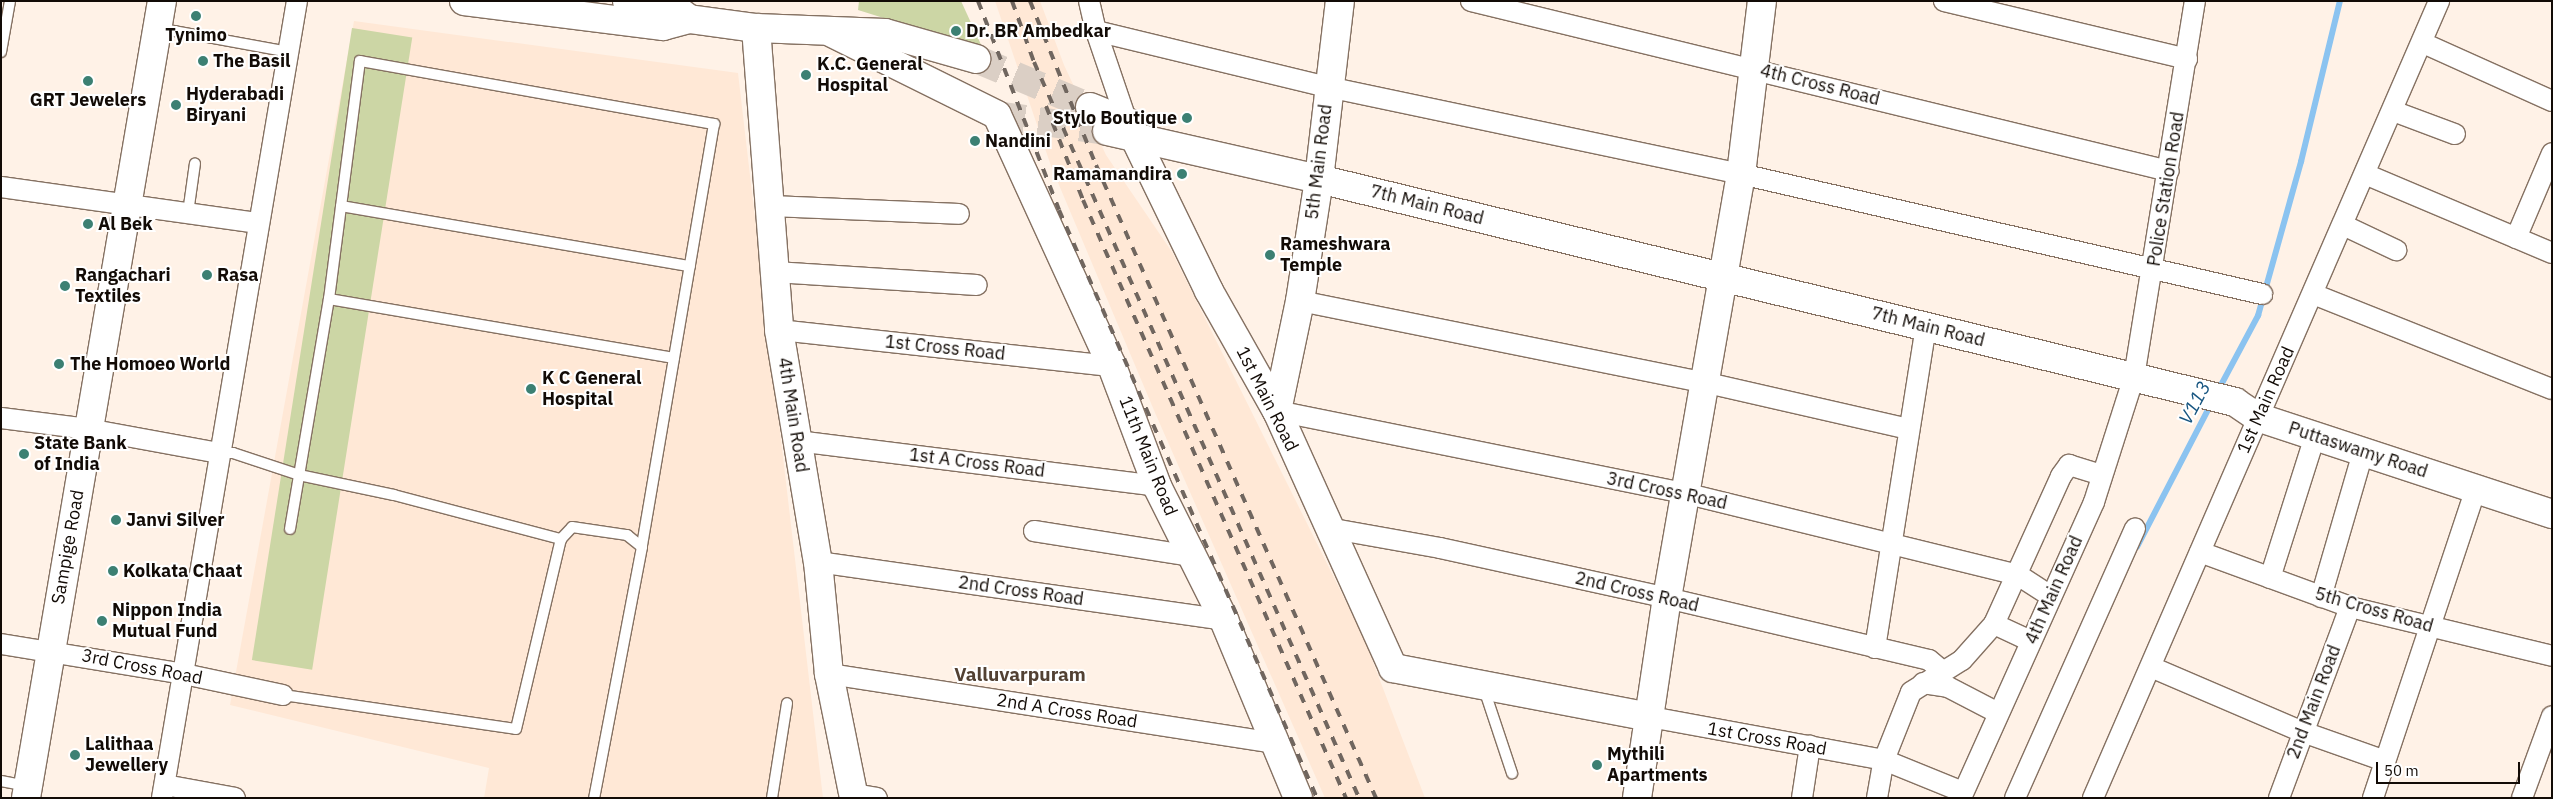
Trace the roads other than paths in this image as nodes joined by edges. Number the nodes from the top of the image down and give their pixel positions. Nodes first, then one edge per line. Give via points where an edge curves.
1 (10, 1) edge
2 (162, 1) edge
3 (297, 1) edge
4 (464, 1) edge
5 (627, 1) edge
6 (1090, 1) edge
7 (1340, 1) edge
8 (1471, 1) edge
9 (1762, 1) edge
10 (1944, 1) edge
11 (2195, 1) edge
12 (2438, 1) edge
13 (520, 5) edge
14 (688, 19) junction
15 (157, 28) junction
16 (756, 28) junction
17 (1096, 31) junction
18 (832, 33) junction
19 (2423, 43) junction
20 (278, 50) dead end
21 (1, 52) edge
22 (2187, 58) junction
23 (976, 59) tunnel mouth
24 (1753, 69) junction
25 (1328, 87) junction
26 (2552, 101) edge
27 (1090, 107) tunnel mouth
28 (2392, 111) junction
29 (1122, 129) junction
30 (2455, 134) dead end
31 (2552, 152) edge
32 (195, 163) dead end
33 (2169, 171) junction
34 (1741, 174) junction
35 (2365, 174) junction
36 (1319, 178) junction
37 (1, 187) edge
38 (127, 204) junction
39 (342, 206) junction
40 (771, 206) junction
41 (188, 213) junction
42 (959, 214) dead end
43 (258, 223) junction
44 (2343, 225) junction
45 (2516, 238) junction
46 (2396, 250) dead end
47 (2552, 253) edge
48 (690, 266) junction
49 (2154, 268) junction
50 (775, 272) junction
51 (1722, 278) junction
52 (977, 285) dead end
53 (2262, 294) dead end
54 (2313, 294) junction
55 (329, 299) junction
56 (1300, 301) junction
57 (1926, 327) junction
58 (779, 330) junction
59 (674, 358) junction
60 (1112, 366) junction
61 (2134, 377) junction
62 (1703, 382) junction
63 (2167, 384) joint
64 (2552, 389) edge
65 (1277, 411) junction
66 (2257, 417) junction
67 (1, 418) edge
68 (88, 429) junction
69 (1909, 429) junction
70 (2315, 436) junction
71 (796, 441) junction
72 (2363, 452) junction
73 (219, 453) junction
74 (299, 475) junction
75 (2102, 475) junction
76 (1157, 486) junction
77 (2476, 489) junction
78 (1684, 493) junction
79 (2552, 514) edge
80 (1328, 528) junction
81 (2135, 528) dead end
82 (290, 529) dead end
83 (1034, 531) dead end
84 (561, 539) junction
85 (1894, 544) junction
86 (642, 547) junction
87 (2200, 552) junction
88 (1192, 556) junction
89 (818, 562) junction
90 (2018, 575) junction
91 (2270, 578) junction
92 (2050, 596) junction
93 (2321, 597) junction
94 (1667, 598) junction
95 (2350, 607) junction
96 (1224, 620) junction
97 (1994, 624) junction
98 (2430, 626) junction
99 (2030, 641) junction
100 (1, 644) edge
101 (1875, 648) junction
102 (51, 651) junction
103 (2552, 656) edge
104 (2150, 667) junction
105 (1941, 670) junction
106 (184, 674) junction
107 (830, 674) junction
108 (1923, 683) junction
109 (1483, 686) junction
110 (283, 695) joint
111 (787, 703) dead end
112 (1998, 713) junction
113 (2552, 716) edge
114 (1650, 717) junction
115 (2303, 732) junction
116 (1274, 743) junction
117 (1810, 746) junction
118 (1884, 760) junction
119 (2385, 760) junction
120 (1512, 773) dead end
121 (1, 781) edge
122 (164, 791) edge
123 (26, 792) edge
124 (1962, 795) edge
125 (861, 797) edge
126 (2094, 797) edge
127 (235, 798) edge
128 (594, 798) edge
129 (772, 798) edge
130 (1298, 798) edge
131 (1637, 798) edge
132 (1802, 798) edge
133 (1877, 798) edge
134 (2015, 798) edge
135 (2279, 798) edge
136 (2373, 798) edge
137 (2522, 798) edge

1 - 21 lane
2 - 15 main road, Sampige Road
3 - 43 street
4 - 13 main road
5 - 14 main road via 672,6
6 - 17 street
7 - 25 main road, 5th Main Road
8 - 24 street, 4th Cross Road
9 - 24 main road
10 - 22 street
11 - 22 street, Police Station Road
12 - 19 street, 1st Main Road
13 - 14 main road via 663,26
14 - 16 main road
15 - 20 lane
15 - 38 main road, Sampige Road
16 - 18 main road
16 - 40 main road, 4th Main Road
17 - 25 street
17 - 29 street
18 - 23 main road via 885,33
18 - 60 main road, 11th Main Road via 996,114
19 - 26 street
19 - 28 street, 1st Main Road
22 - 33 street, Police Station Road
24 - 33 street, 4th Cross Road
24 - 34 main road
25 - 34 street
25 - 36 main road, 5th Main Road
27 - 29 main road, 7th Main Road
28 - 30 street
28 - 35 street, 1st Main Road
29 - 36 main road, 7th Main Road
29 - 65 main road, 1st Main Road
31 - 45 street
32 - 41 lane
33 - 49 street, Police Station Road
34 - 49 street
34 - 51 main road
35 - 44 street, 1st Main Road
35 - 45 street
36 - 51 main road, 7th Main Road
36 - 56 main road, 5th Main Road
37 - 38 street
38 - 41 street
38 - 68 main road, Sampige Road
39 - 48 lane
39 - 48 lane via 360,61 714,124
39 - 55 lane
40 - 42 street
40 - 50 main road, 4th Main Road
41 - 43 street
43 - 73 street
44 - 46 street
44 - 54 street, 1st Main Road
45 - 47 street
48 - 59 lane
49 - 53 street
49 - 61 street, Police Station Road
50 - 52 street
50 - 58 main road, 4th Main Road
51 - 57 main road, 7th Main Road
51 - 62 main road
54 - 64 street
54 - 66 street, 1st Main Road
55 - 59 lane
55 - 74 lane
56 - 62 street
56 - 65 main road, 5th Main Road
57 - 61 main road, 7th Main Road
57 - 69 street
58 - 60 street, 1st Cross Road
58 - 71 main road, 4th Main Road
59 - 86 lane
60 - 76 main road, 11th Main Road
61 - 63 main road, 7th Main Road
61 - 75 street, 4th Main Road
62 - 69 street
62 - 78 main road
63 - 66 main road, Puttaswamy Road via 2235,402
65 - 78 street, 3rd Cross Road
65 - 80 main road, 1st Main Road
66 - 70 main road, Puttaswamy Road
66 - 87 street, 1st Main Road
67 - 68 street
68 - 73 street
68 - 102 main road, Sampige Road
69 - 85 street
70 - 72 main road, Puttaswamy Road
70 - 91 street
71 - 76 street, 1st A Cross Road
71 - 89 main road, 4th Main Road
72 - 77 main road, Puttaswamy Road
72 - 93 street
73 - 74 lane via 233,453
73 - 106 street
74 - 82 lane
74 - 84 lane via 394,495
75 - 90 street via 2069,465 2054,488
75 - 92 street, 4th Main Road via 2094,502
76 - 88 main road, 11th Main Road
77 - 79 main road, Puttaswamy Road
77 - 98 street
78 - 85 street, 3rd Cross Road
78 - 94 main road
80 - 94 street, 2nd Cross Road via 1440,548
80 - 109 main road, 1st Main Road via 1393,668
81 - 134 street
83 - 88 street
84 - 86 lane via 572,527 627,535
84 - 110 lane via 516,729
85 - 90 street, 3rd Cross Road
85 - 101 street
86 - 128 lane
87 - 91 street, 5th Cross Road
87 - 104 street, 1st Main Road
88 - 96 main road, 11th Main Road
89 - 96 street, 2nd Cross Road
89 - 107 main road, 4th Main Road
90 - 92 street, 3rd Cross Road
90 - 97 street
91 - 93 street, 5th Cross Road
92 - 99 street, 4th Main Road
93 - 95 street, 5th Cross Road
94 - 101 street, 2nd Cross Road
94 - 114 main road
95 - 98 street, 5th Cross Road
95 - 115 street, 2nd Main Road
96 - 116 main road, 11th Main Road
97 - 99 street
97 - 105 street via 1962,660
98 - 103 street, 5th Cross Road
98 - 119 street
99 - 112 street, 4th Main Road
100 - 102 street, 3rd Cross Road
101 - 105 street, 2nd Cross Road via 1929,660
102 - 106 street, 3rd Cross Road
102 - 123 main road, Sampige Road
104 - 115 street
104 - 126 street, 1st Main Road
105 - 108 street
106 - 110 street, 3rd Cross Road
106 - 122 street
107 - 116 street, 2nd A Cross Road
107 - 125 main road, 4th Main Road
108 - 112 street via 1948,687
108 - 118 street via 1911,692
109 - 114 main road
109 - 120 lane
111 - 129 lane
112 - 124 street, 4th Main Road
113 - 137 street
114 - 117 street, 1st Cross Road
114 - 131 main road
115 - 119 street
115 - 135 street, 2nd Main Road
116 - 130 main road, 11th Main Road
117 - 118 street, 1st Cross Road
117 - 132 street
118 - 124 street, 1st Cross Road
118 - 133 street
119 - 136 street
121 - 123 lane
122 - 127 street

